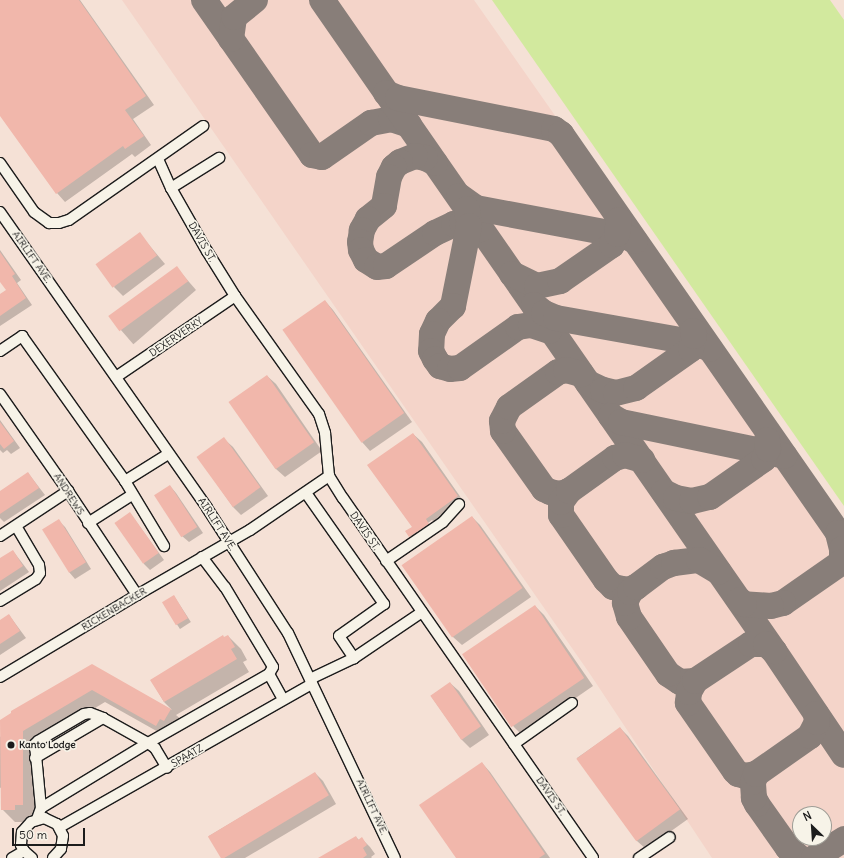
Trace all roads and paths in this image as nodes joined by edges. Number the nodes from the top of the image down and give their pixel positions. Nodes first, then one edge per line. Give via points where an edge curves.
1 (203, 126) dead end
2 (219, 158) dead end
3 (158, 159) junction
4 (0, 163) edge
5 (172, 188) junction
6 (0, 212) edge
7 (235, 296) junction
8 (0, 351) edge
9 (116, 377) junction
10 (0, 394) edge
11 (168, 454) junction
12 (329, 476) junction
13 (125, 481) junction
14 (68, 491) junction
15 (306, 493) junction
16 (132, 495) junction
17 (458, 504) dead end
18 (88, 523) junction
19 (16, 526) junction
20 (0, 536) edge
21 (228, 542) junction
22 (164, 546) dead end
23 (202, 557) junction
24 (386, 560) junction
25 (137, 595) junction
26 (0, 601) edge
27 (422, 612) junction
28 (354, 658) junction
29 (269, 674) junction
30 (0, 677) edge
31 (311, 682) junction
32 (283, 699) junction
33 (572, 703) dead end
34 (148, 743) junction
35 (514, 744) junction
36 (167, 768) junction
37 (41, 808) junction
38 (37, 819) junction
39 (60, 827) junction
40 (670, 837) dead end
41 (28, 854) edge
42 (12, 858) edge
43 (53, 858) edge
44 (396, 858) edge
45 (593, 858) edge
46 (639, 858) edge

1 - 3 street
2 - 5 street
3 - 4 street via 69,220 59,223 49,223 34,212
3 - 5 street, DAVIS ST.
5 - 7 street, DAVIS ST.
6 - 9 street, AIRLIFT AVE.
7 - 9 street, DEXERVERKY
7 - 12 street, DAVIS ST. via 319,414 325,433
8 - 13 street via 22,336
9 - 11 street, AIRLIFT AVE.
10 - 14 street, ANDREWS
11 - 13 street
11 - 21 street, AIRLIFT AVE.
12 - 15 street, RICKENBACKER
12 - 24 street, DAVIS ST.
13 - 16 street
14 - 18 street, ANDREWS
14 - 19 street
15 - 21 street, RICKENBACKER
15 - 28 street via 384,604 339,636
16 - 18 street
16 - 22 street
17 - 24 street via 443,522
18 - 25 street, ANDREWS
19 - 20 street
19 - 26 street via 40,565 40,573 36,579
21 - 23 street, RICKENBACKER
21 - 31 street, AIRLIFT AVE. via 288,633
23 - 25 street, RICKENBACKER
23 - 29 street via 225,587 273,667
24 - 27 street, DAVIS ST.
25 - 30 street, RICKENBACKER
27 - 28 street, SPAATZ
27 - 35 street, DAVIS ST.
28 - 31 street, SPAATZ
29 - 32 street
29 - 34 street
31 - 32 street, SPAATZ
31 - 44 street, AIRLIFT AVE.
32 - 36 street, SPAATZ
33 - 35 street
34 - 36 street via 155,748
34 - 37 street
34 - 37 street via 90,713 38,741 35,744 35,758
35 - 45 street, DAVIS ST.
36 - 39 street, SPAATZ
37 - 38 street
38 - 39 street via 51,820
38 - 41 street via 22,832 21,845
39 - 43 street via 63,842 61,849
40 - 46 street
41 - 42 street

